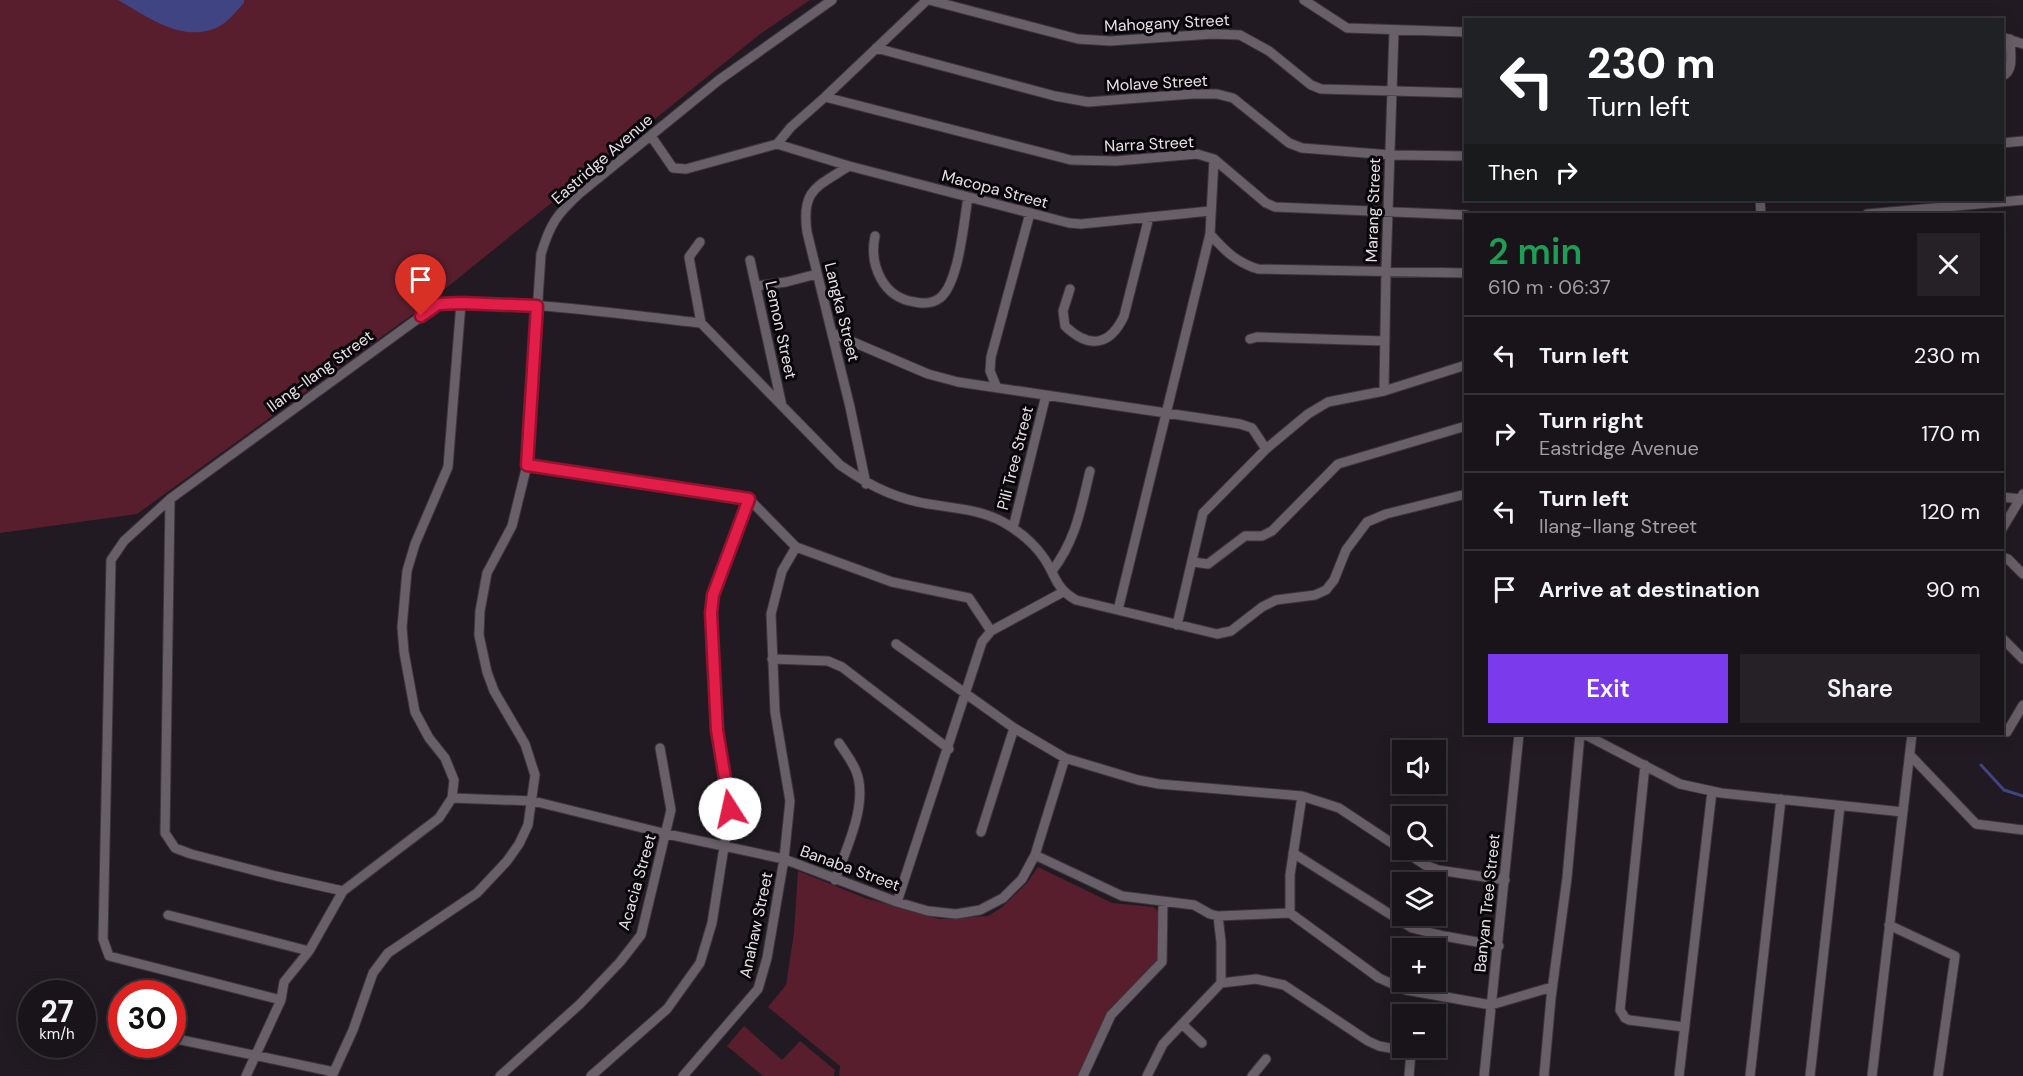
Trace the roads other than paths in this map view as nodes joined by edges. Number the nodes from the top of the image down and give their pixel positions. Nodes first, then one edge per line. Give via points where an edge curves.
1 (832, 0) edge
2 (928, 0) edge
3 (1304, 0) edge
4 (1394, 30) junction
5 (1464, 32) edge
6 (2006, 38) edge
7 (2023, 44) edge
8 (876, 48) junction
9 (2004, 76) edge
10 (1392, 91) junction
11 (1464, 93) edge
12 (825, 97) junction
13 (651, 136) junction
14 (2023, 141) edge
15 (2004, 143) edge
16 (777, 144) junction
17 (1391, 155) junction
18 (1464, 156) edge
19 (1214, 159) junction
20 (849, 166) junction
21 (968, 197) junction
22 (2023, 200) edge
23 (1966, 210) edge
24 (1210, 211) junction
25 (1389, 212) junction
26 (1030, 213) junction
27 (1894, 213) edge
28 (1464, 215) edge
29 (1149, 217) junction
30 (1210, 234) junction
31 (875, 236) dead end
32 (700, 242) dead end
33 (750, 260) dead end
34 (1386, 271) junction
35 (1464, 273) edge
36 (817, 274) junction
37 (756, 286) junction
38 (1070, 289) dead end
39 (461, 303) junction
40 (537, 306) junction
41 (701, 322) junction
42 (832, 333) junction
43 (1250, 339) dead end
44 (1385, 341) junction
45 (1464, 366) edge
46 (997, 388) junction
47 (1384, 391) junction
48 (1046, 395) junction
49 (782, 406) junction
50 (1166, 413) junction
51 (1464, 427) edge
52 (1266, 449) junction
53 (527, 465) junction
54 (1090, 471) dead end
55 (866, 484) junction
56 (1464, 494) edge
57 (2022, 496) edge
58 (2004, 497) edge
59 (170, 499) junction
60 (749, 499) junction
61 (2004, 526) edge
62 (1013, 528) junction
63 (796, 547) junction
64 (2004, 557) edge
65 (1193, 562) junction
66 (1052, 571) junction
67 (2023, 574) edge
68 (1063, 592) junction
69 (1118, 610) junction
70 (1177, 624) junction
71 (991, 631) junction
72 (2004, 640) edge
73 (896, 644) dead end
74 (772, 659) junction
75 (2023, 659) edge
76 (965, 692) junction
77 (2023, 705) edge
78 (1014, 728) junction
79 (2004, 729) edge
80 (1519, 735) edge
81 (1580, 735) edge
82 (1586, 735) edge
83 (1912, 735) edge
84 (839, 743) dead end
85 (660, 748) dead end
86 (949, 749) junction
87 (1910, 755) junction
88 (1065, 758) junction
89 (1645, 765) junction
90 (1712, 791) junction
91 (1302, 796) junction
92 (452, 798) junction
93 (1781, 799) junction
94 (533, 801) junction
95 (1840, 806) junction
96 (1903, 812) junction
97 (2023, 830) edge
98 (981, 832) dead end
99 (666, 834) junction
100 (725, 847) junction
101 (1293, 853) junction
102 (1035, 855) junction
103 (784, 859) junction
104 (836, 880) junction
105 (1505, 880) junction
106 (344, 891) junction
107 (897, 902) junction
108 (1162, 902) junction
109 (1290, 913) junction
110 (168, 915) dead end
111 (1218, 916) junction
112 (1889, 926) junction
113 (1499, 946) junction
114 (309, 951) junction
115 (1221, 983) junction
116 (1552, 987) junction
117 (281, 1000) junction
118 (1491, 1005) junction
119 (1182, 1024) junction
120 (1684, 1027) junction
121 (186, 1041) edge
122 (1202, 1043) dead end
123 (254, 1056) junction
124 (1266, 1059) dead end
125 (335, 1074) edge
126 (246, 1076) edge
127 (500, 1076) edge
128 (591, 1076) edge
129 (683, 1076) edge
130 (1083, 1076) edge
131 (1147, 1076) edge
132 (1252, 1076) edge
133 (1409, 1076) edge
134 (1484, 1076) edge
135 (1544, 1076) edge
136 (1679, 1076) edge
137 (1750, 1076) edge
138 (1810, 1076) edge
139 (1872, 1076) edge
140 (1938, 1076) edge

1 - 13 street, Eastridge Avenue via 719,80
2 - 8 street
2 - 10 street, Mahogany Street via 1078,39 1240,35 1321,89
3 - 4 street via 1347,28
4 - 5 street
4 - 10 street, Marang Street
6 - 7 street
6 - 9 street via 2010,70
8 - 12 street
8 - 17 street, Molave Street via 1088,102 1217,94 1233,98 1289,143 1302,148
10 - 11 street, Mahogany Street
10 - 17 street, Marang Street
12 - 16 street
12 - 19 street, Narra Street via 1071,160 1116,161 1197,154
13 - 16 street via 673,168 678,169
13 - 40 street, Eastridge Avenue via 562,209 541,254
14 - 15 street
16 - 20 street, Macopa Street
17 - 18 street, Molave Street
17 - 25 street, Marang Street
19 - 24 street
19 - 25 street, Narra Street via 1275,207
20 - 21 street, Macopa Street
20 - 36 street, Langka Street via 813,190 807,202 807,232
21 - 26 street, Macopa Street
21 - 31 street via 955,275 942,297 927,304 909,302 891,293 879,278 873,249
22 - 23 street
23 - 27 street
24 - 29 street, Macopa Street
24 - 30 street
25 - 28 street, Narra Street
25 - 34 street, Marang Street
26 - 29 street, Macopa Street via 1081,224
26 - 46 street via 991,357 990,371
29 - 38 street via 1124,316 1118,330 1108,339 1077,338 1065,326 1063,310
30 - 34 street via 1244,265 1258,269
30 - 50 street
32 - 41 street via 689,257
33 - 37 street, Lemon Street
34 - 35 street
34 - 44 street, Marang Street
36 - 37 street
36 - 42 street, Langka Street
37 - 49 street, Lemon Street
39 - 40 street, Ilang-Ilang Street
39 - 59 street, Ilang-Ilang Street via 438,304
39 - 92 street via 447,467 407,571 402,627 416,712 454,780
40 - 41 street, Ilang-Ilang Street
40 - 53 street, Eastridge Avenue
41 - 49 street
42 - 46 street via 928,374
42 - 55 street, Langka Street
43 - 44 street via 1257,336
44 - 47 street, Marang Street
45 - 47 street
46 - 48 street
47 - 52 street via 1328,402
48 - 50 street
48 - 62 street, Pili Tree Street
49 - 55 street via 840,465
50 - 52 street via 1252,428
50 - 69 street
51 - 65 street via 1338,464 1272,531 1262,536 1245,536 1209,564
52 - 65 street via 1203,513
53 - 60 street
53 - 94 street, Eastridge Avenue via 512,526 487,573 479,635 494,692 525,744 536,775
54 - 66 street via 1076,530
55 - 62 street via 916,501 980,513
56 - 70 street via 1367,522 1346,550 1334,580 1315,595 1276,600 1231,631 1217,633
57 - 58 street
57 - 61 street
59 - 106 street via 165,833 175,848 191,854
59 - 117 street, Ilang-Ilang Street via 124,540 111,560 104,939 109,956
60 - 63 street
60 - 100 street via 713,595 711,613 717,730 730,809
62 - 66 street via 1043,556
63 - 71 street via 892,582 969,598
63 - 74 street, Anahaw Street via 782,571 771,614
64 - 67 street
65 - 70 street
66 - 68 street
68 - 69 street via 1076,600
68 - 71 street
69 - 70 street
71 - 76 street via 982,642
72 - 75 street
73 - 76 street
74 - 86 street via 828,661 842,668
74 - 103 street, Anahaw Street via 775,712 790,801
76 - 78 street
76 - 86 street
77 - 79 street via 2007,732
78 - 88 street
78 - 98 street
80 - 105 street, Banyan Tree Street
81 - 116 street
82 - 89 street
83 - 87 street
84 - 104 street via 856,770 861,789 859,809
85 - 99 street, Acacia Street via 671,810
86 - 107 street
87 - 96 street
87 - 97 street via 1976,824
88 - 91 street via 1159,784
88 - 102 street, Banaba Street
89 - 90 street via 1680,784
89 - 120 street via 1620,1010 1629,1020
90 - 93 street
90 - 120 street
91 - 101 street
91 - 105 street via 1339,808 1425,865
92 - 94 street, Banaba Street
92 - 106 street via 439,818
93 - 95 street
93 - 137 street
94 - 99 street, Banaba Street
94 - 125 street, Eastridge Avenue via 519,844 493,877 477,893 398,945 372,973
95 - 96 street
95 - 138 street
96 - 112 street
99 - 100 street, Banaba Street
99 - 127 street, Acacia Street via 640,934 620,962 580,1004
100 - 103 street, Banaba Street
100 - 128 street via 712,923 700,963 667,1009
101 - 109 street
101 - 113 street via 1412,928
102 - 107 street, Banaba Street via 1022,879 1003,898 980,910 956,914
102 - 108 street via 1122,896
103 - 104 street, Banaba Street
103 - 129 street, Anahaw Street via 758,990
104 - 107 street, Banaba Street
105 - 113 street, Banyan Tree Street
106 - 114 street
108 - 111 street via 1194,905
108 - 130 street via 1162,962 1112,1015
109 - 111 street
109 - 118 street via 1379,978 1406,990
110 - 114 street
111 - 115 street
112 - 139 street
112 - 140 street via 1955,956
113 - 118 street, Banyan Tree Street
114 - 117 street via 284,982
115 - 119 street
115 - 133 street via 1256,979 1284,985 1368,1041 1411,1052
116 - 118 street
116 - 135 street
117 - 123 street
118 - 134 street, Banyan Tree Street
119 - 122 street
119 - 131 street via 1163,1044
120 - 136 street
121 - 123 street
123 - 125 street
123 - 126 street
124 - 132 street

